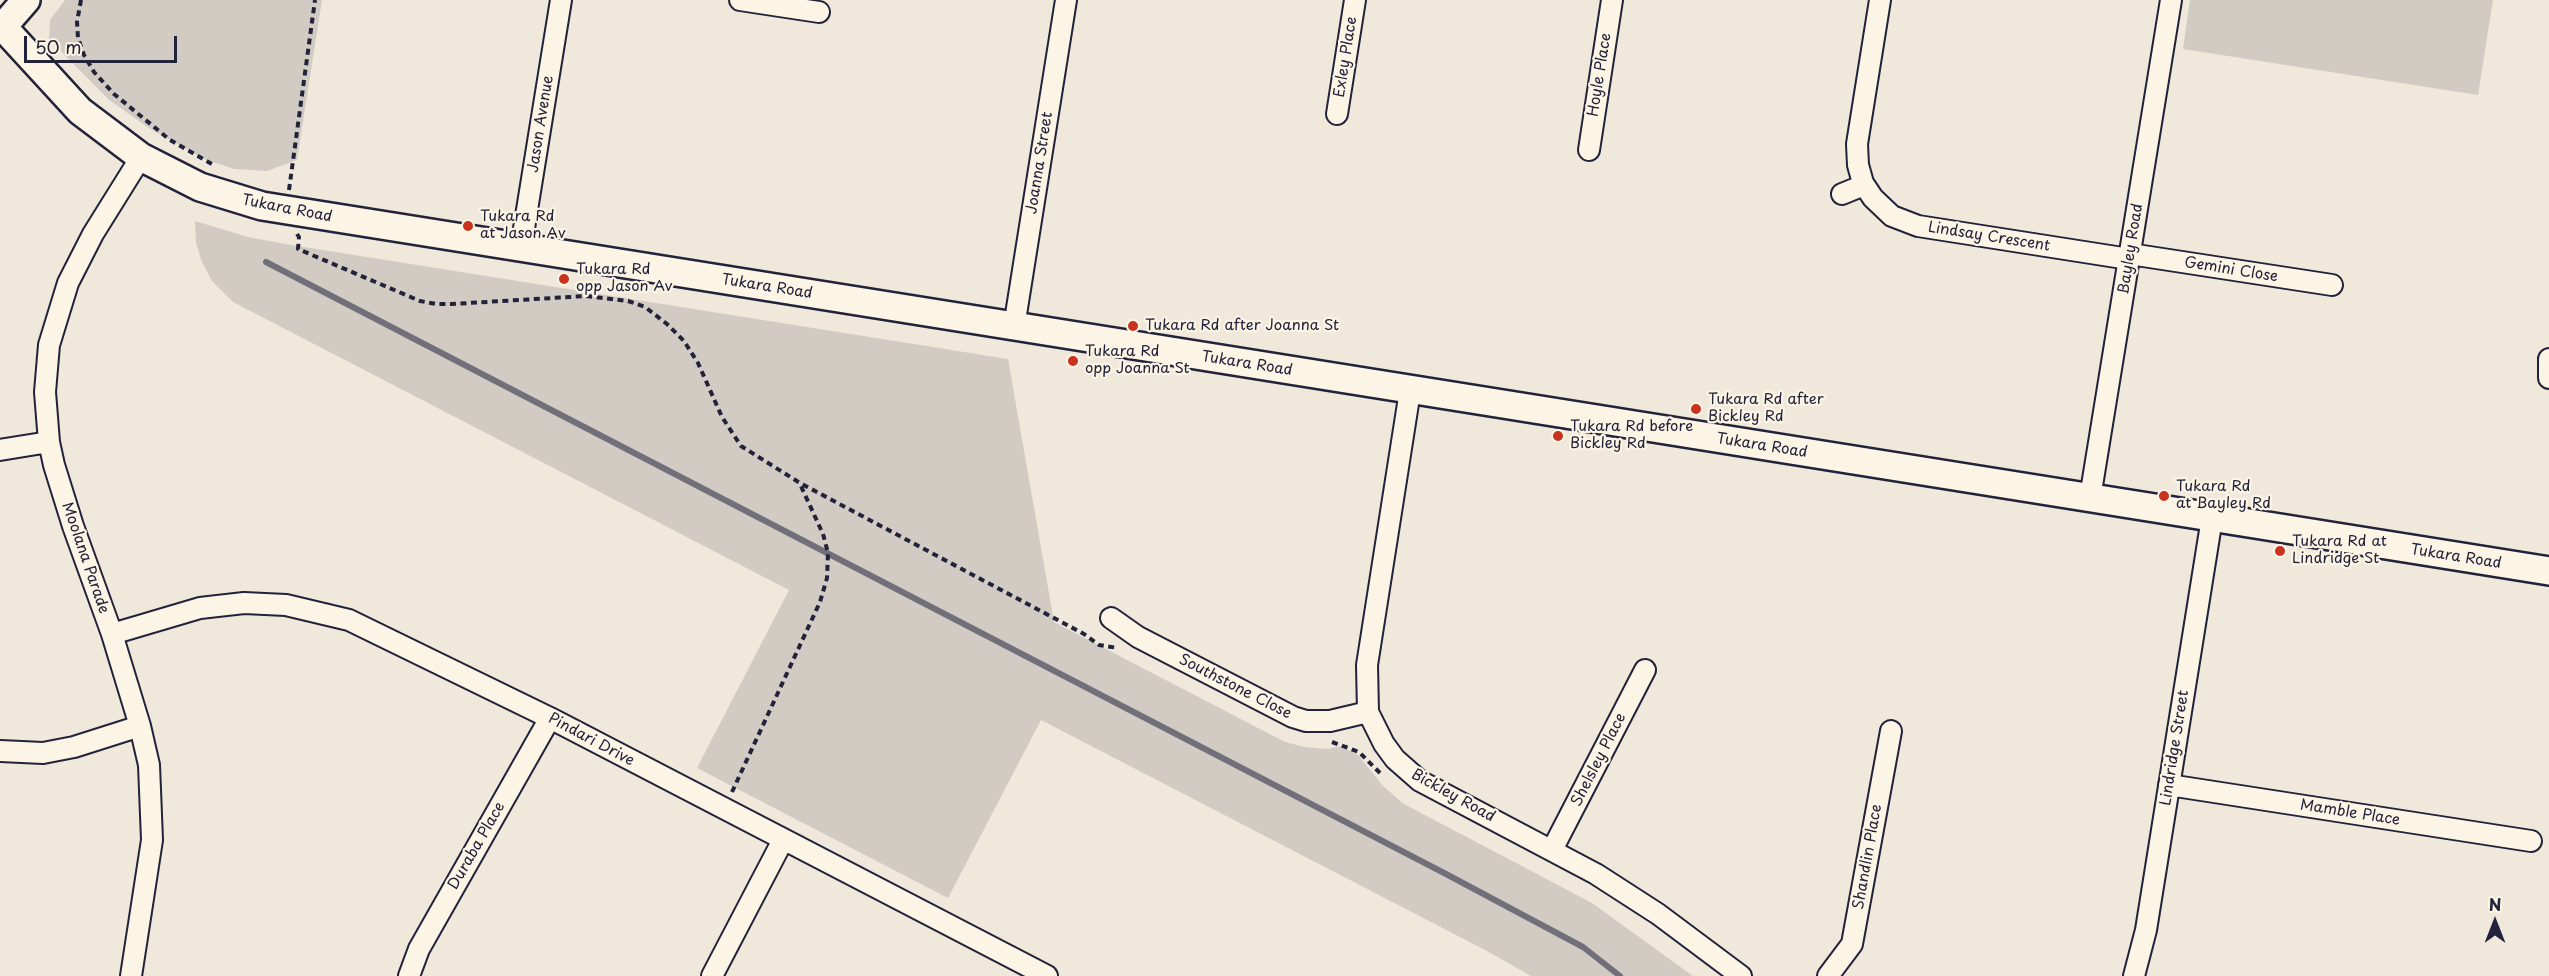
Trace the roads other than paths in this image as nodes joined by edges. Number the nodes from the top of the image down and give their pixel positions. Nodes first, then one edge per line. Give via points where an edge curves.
1 (26, 0) edge
2 (561, 0) edge
3 (740, 0) edge
4 (1066, 0) edge
5 (1355, 0) edge
6 (1612, 0) edge
7 (1880, 0) edge
8 (2171, 0) edge
9 (819, 12) dead end
10 (2, 29) edge
11 (1337, 114) dead end
12 (1589, 150) dead end
13 (141, 157) junction
14 (1864, 185) junction
15 (1842, 194) dead end
16 (520, 247) junction
17 (2130, 256) junction
18 (2332, 285) dead end
19 (1014, 327) junction
20 (2549, 359) edge
21 (2549, 378) edge
22 (1410, 391) junction
23 (49, 442) junction
24 (0, 450) edge
25 (2091, 498) junction
26 (2212, 518) junction
27 (2549, 571) edge
28 (1111, 618) dead end
29 (112, 633) junction
30 (1645, 670) dead end
31 (1368, 712) junction
32 (550, 718) junction
33 (140, 726) junction
34 (1891, 731) dead end
35 (0, 751) edge
36 (2169, 785) junction
37 (783, 840) junction
38 (2531, 841) dead end
39 (1552, 850) junction
40 (2138, 975) edge
41 (132, 976) edge
42 (409, 976) edge
43 (712, 976) edge
44 (1047, 976) edge
45 (1741, 976) edge
46 (1828, 976) edge

1 - 10 street
2 - 16 street, Jason Avenue
3 - 9 street
4 - 19 street, Joanna Street
5 - 11 street, Exley Place
6 - 12 street, Hoyle Place
7 - 14 street, Lindsay Crescent via 1857,144
8 - 17 street, Bayley Road
10 - 13 street, Tukara Road via 80,111
13 - 16 street, Tukara Road via 201,187 262,206
13 - 23 street, Moolana Parade via 88,242 59,307 45,376
14 - 15 street
14 - 17 street, Lindsay Crescent via 1892,216 1918,226
16 - 19 street, Tukara Road
17 - 18 street, Gemini Close
17 - 25 street, Bayley Road
19 - 22 street, Tukara Road
20 - 21 street
22 - 25 street, Tukara Road
22 - 31 street, Bickley Road via 1367,665
23 - 24 street
23 - 29 street, Moolana Parade via 73,526
25 - 26 street, Tukara Road
26 - 27 street, Tukara Road
26 - 36 street, Lindridge Street
28 - 31 street, Southstone Close via 1138,637 1293,717 1329,722
29 - 32 street, Pindari Drive via 222,604 266,603 309,609 370,628
29 - 33 street, Moolana Parade
30 - 39 street, Shelsley Place
31 - 39 street, Bickley Road via 1395,759 1420,781
32 - 37 street, Pindari Drive
32 - 42 street, Duraba Place via 419,950
33 - 35 street via 43,753
33 - 41 street, Moolana Parade via 150,774 152,840
34 - 46 street, Shandlin Place via 1852,944
36 - 38 street, Mamble Place
36 - 40 street, Lindridge Street
37 - 43 street
37 - 44 street, Pindari Drive
39 - 45 street, Bickley Road via 1639,901

